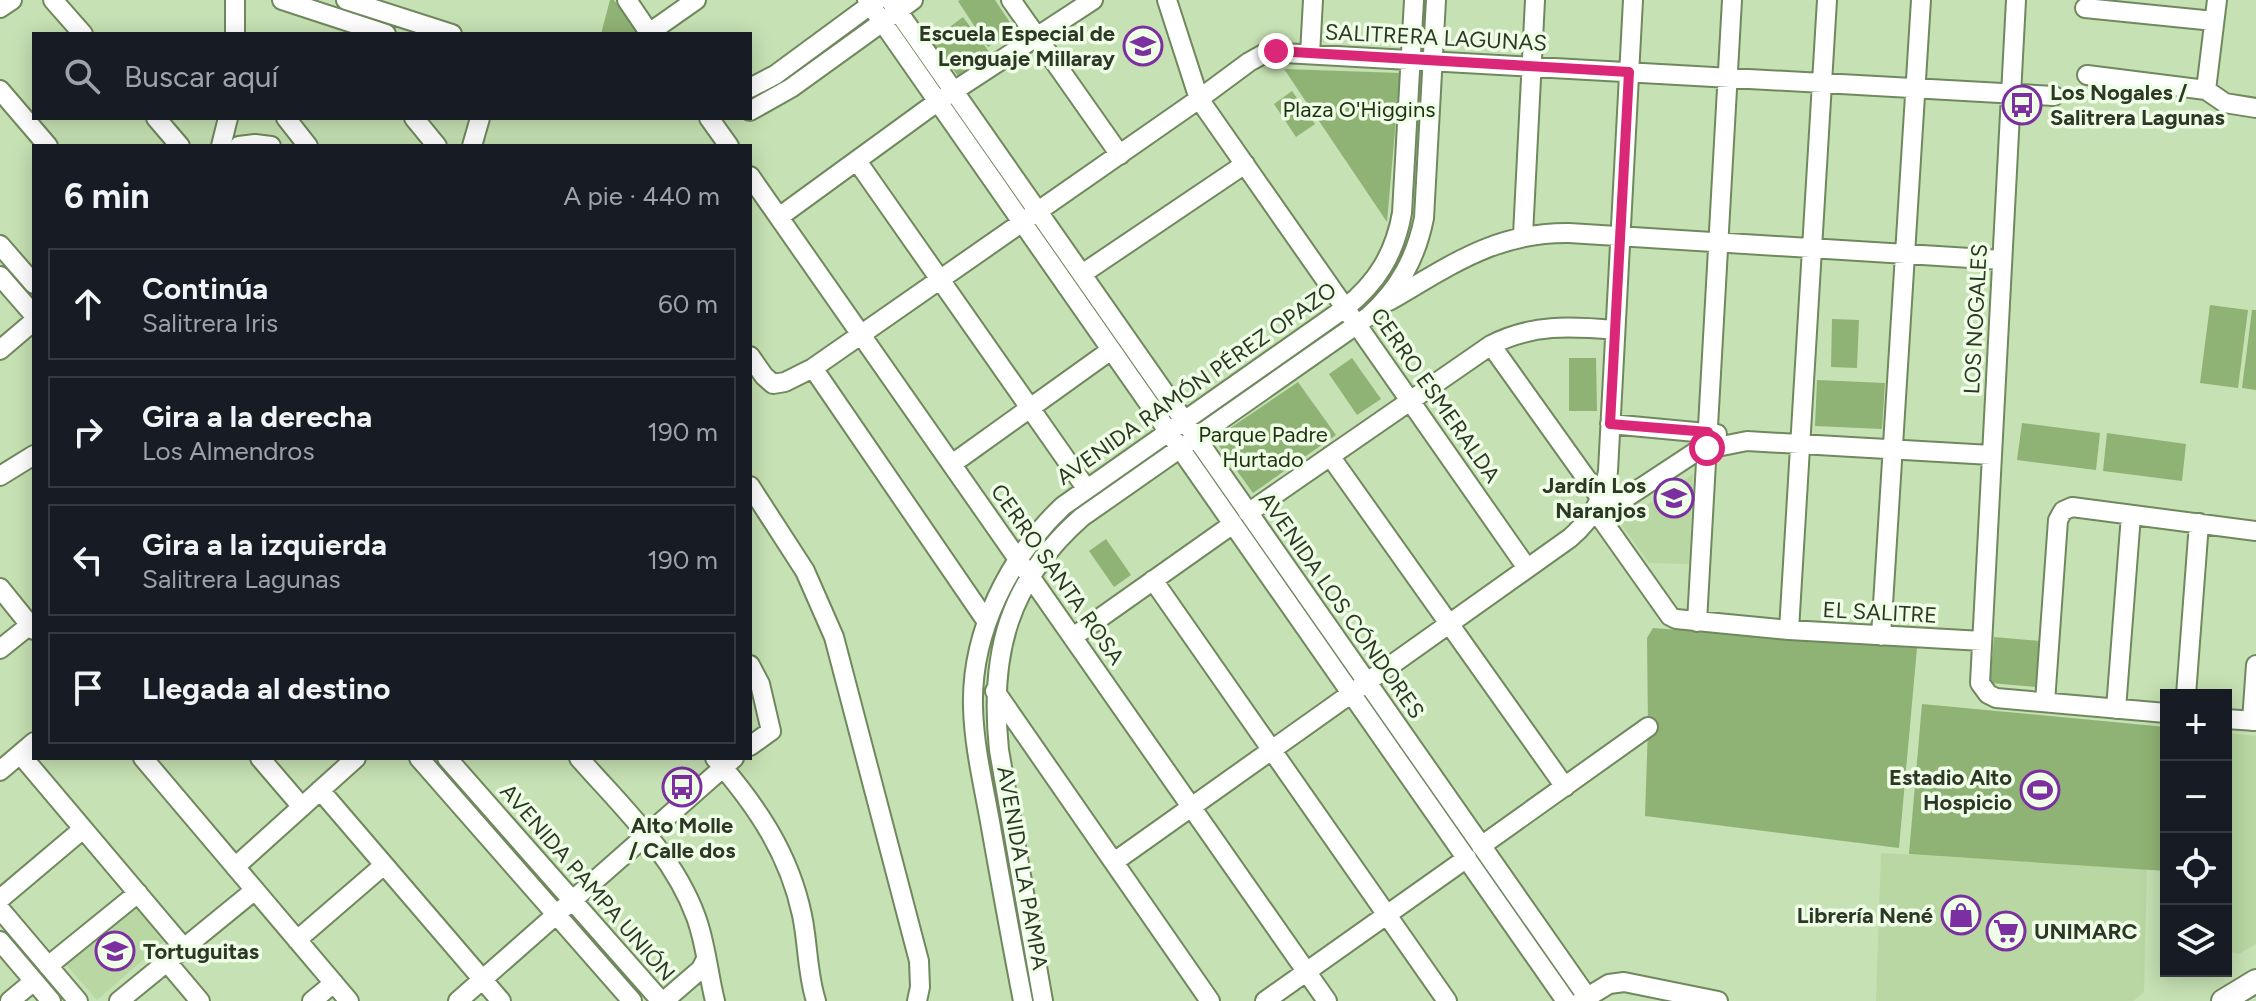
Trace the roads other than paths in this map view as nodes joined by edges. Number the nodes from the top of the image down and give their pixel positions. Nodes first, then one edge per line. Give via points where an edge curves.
1 (12, 0) edge
2 (53, 0) edge
3 (235, 0) edge
4 (282, 0) edge
5 (346, 0) edge
6 (627, 0) edge
7 (696, 0) edge
8 (913, 0) edge
9 (1011, 0) edge
10 (1093, 0) edge
11 (1167, 0) edge
12 (1313, 0) edge
13 (1414, 0) edge
14 (1436, 0) edge
15 (1535, 0) edge
16 (1633, 0) edge
17 (1732, 0) edge
18 (1827, 0) edge
19 (1921, 0) edge
20 (2016, 0) edge
21 (2217, 0) edge
22 (871, 2) edge
23 (894, 6) edge
24 (0, 8) edge
25 (2085, 8) dead end
26 (330, 16) junction
27 (2214, 21) junction
28 (882, 23) junction
29 (81, 32) edge
30 (235, 32) edge
31 (343, 32) edge
32 (380, 32) edge
33 (446, 32) edge
34 (649, 32) edge
35 (653, 32) edge
36 (1037, 37) junction
37 (1310, 54) junction
38 (1411, 59) junction
39 (1433, 61) junction
40 (1532, 66) junction
41 (1629, 72) junction
42 (2087, 75) dead end
43 (1728, 78) junction
44 (1822, 83) junction
45 (752, 87) edge
46 (1916, 88) junction
47 (0, 90) edge
48 (2206, 90) junction
49 (954, 91) junction
50 (2011, 93) junction
51 (2054, 96) dead end
52 (1199, 99) junction
53 (937, 102) junction
54 (2256, 108) edge
55 (752, 110) edge
56 (158, 120) edge
57 (228, 120) edge
58 (288, 120) edge
59 (416, 120) edge
60 (479, 120) edge
61 (710, 120) edge
62 (46, 144) edge
63 (178, 144) edge
64 (222, 144) edge
65 (306, 144) edge
66 (435, 144) edge
67 (473, 144) edge
68 (728, 144) edge
69 (1120, 155) junction
70 (857, 161) junction
71 (1245, 164) junction
72 (752, 179) edge
73 (1038, 212) junction
74 (779, 217) junction
75 (1022, 223) junction
76 (1523, 235) junction
77 (1620, 237) junction
78 (1719, 243) junction
79 (0, 245) edge
80 (1417, 247) junction
81 (1812, 248) junction
82 (1905, 254) junction
83 (2002, 260) junction
84 (1454, 264) junction
85 (1082, 274) junction
86 (0, 276) edge
87 (940, 280) junction
88 (32, 282) edge
89 (1380, 307) junction
90 (1345, 308) junction
91 (32, 316) edge
92 (32, 320) edge
93 (1357, 325) junction
94 (1615, 330) junction
95 (862, 335) junction
96 (1491, 345) junction
97 (0, 350) edge
98 (1111, 350) junction
99 (752, 359) edge
100 (813, 368) junction
101 (1410, 401) junction
102 (1030, 409) junction
103 (1610, 424) junction
104 (1176, 426) junction
105 (1195, 437) junction
106 (1708, 440) junction
107 (1800, 444) junction
108 (1180, 448) junction
109 (1893, 449) junction
110 (1991, 455) junction
111 (1330, 456) junction
112 (32, 459) edge
113 (952, 464) junction
114 (0, 476) edge
115 (1086, 488) junction
116 (752, 489) edge
117 (1598, 505) junction
118 (1248, 513) junction
119 (2131, 515) junction
120 (2199, 523) junction
121 (1233, 524) junction
122 (2256, 531) edge
123 (1019, 559) junction
124 (1527, 568) junction
125 (1030, 576) junction
126 (1153, 580) junction
127 (0, 588) edge
128 (987, 622) junction
129 (1697, 622) junction
130 (1449, 624) junction
131 (32, 628) edge
132 (1789, 630) junction
133 (1881, 636) junction
134 (1073, 637) junction
135 (1982, 641) junction
136 (0, 649) edge
137 (2256, 665) edge
138 (752, 669) edge
139 (1367, 682) junction
140 (2186, 689) edge
141 (995, 691) junction
142 (1351, 693) junction
143 (2045, 702) junction
144 (2116, 709) junction
145 (2160, 713) edge
146 (2232, 719) edge
147 (2254, 721) edge
148 (1648, 727) dead end
149 (976, 744) joint
150 (752, 745) edge
151 (27, 748) edge
152 (999, 750) joint
153 (1272, 750) junction
154 (35, 760) edge
155 (145, 760) edge
156 (262, 760) edge
157 (354, 760) edge
158 (421, 760) edge
159 (449, 760) edge
160 (581, 760) edge
161 (724, 761) edge
162 (0, 771) edge
163 (1565, 787) junction
164 (320, 790) junction
165 (302, 807) junction
166 (1191, 807) junction
167 (83, 829) junction
168 (646, 834) junction
169 (1481, 846) junction
170 (1467, 858) junction
171 (1114, 862) junction
172 (384, 865) junction
173 (235, 867) junction
174 (255, 890) junction
175 (138, 893) junction
176 (0, 899) edge
177 (571, 900) junction
178 (0, 909) edge
179 (555, 914) junction
180 (1387, 915) junction
181 (297, 940) junction
182 (0, 941) edge
183 (184, 948) junction
184 (705, 961) junction
185 (167, 962) junction
186 (48, 966) junction
187 (1306, 972) junction
188 (482, 979) junction
189 (34, 981) junction
190 (2256, 981) edge
191 (334, 983) junction
192 (1586, 1000) edge
193 (10, 1001) edge
194 (51, 1001) edge
195 (78, 1001) edge
196 (119, 1001) edge
197 (200, 1001) edge
198 (312, 1001) edge
199 (349, 1001) edge
200 (458, 1001) edge
201 (501, 1001) edge
202 (632, 1001) edge
203 (662, 1001) edge
204 (715, 1001) edge
205 (816, 1001) edge
206 (917, 1001) edge
207 (1023, 1001) edge
208 (1043, 1001) edge
209 (1210, 1001) edge
210 (1265, 1001) edge
211 (1327, 1001) edge
212 (1447, 1001) edge
213 (1566, 1001) edge
214 (1718, 1001) edge
215 (2223, 1001) edge

1 - 24 street
2 - 29 street
3 - 30 street
4 - 26 street
5 - 33 street
6 - 34 street
7 - 35 street
8 - 23 street
9 - 36 street
10 - 36 street
11 - 52 street, CERRO ESMERALDA
12 - 37 street
13 - 38 street, AVENIDA RAMÓN PÉREZ OPAZO
14 - 39 street, AVENIDA RAMÓN PÉREZ OPAZO
15 - 40 street
16 - 41 street
17 - 43 street
18 - 44 street
19 - 46 street
20 - 50 street, LOS NOGALES
21 - 27 street
22 - 28 street, AVENIDA LOS CÓNDORES
22 - 45 street
23 - 28 street
23 - 49 street, AVENIDA LOS CÓNDORES
25 - 27 street
26 - 31 street
26 - 32 street
27 - 48 street
28 - 53 street, AVENIDA LOS CÓNDORES
28 - 55 street
36 - 49 street
36 - 69 street
37 - 38 street, SALITRERA LAGUNAS
37 - 52 street, SALITRERA LAGUNAS via 1276,51 1258,56
38 - 39 street, SALITRERA LAGUNAS
38 - 90 street, AVENIDA RAMÓN PÉREZ OPAZO via 1399,229 1379,273
39 - 40 street, SALITRERA LAGUNAS
39 - 80 street, AVENIDA RAMÓN PÉREZ OPAZO via 1425,203
40 - 41 street, SALITRERA LAGUNAS
40 - 76 street
41 - 43 street, SALITRERA LAGUNAS
41 - 77 street
42 - 48 street
43 - 44 street, SALITRERA LAGUNAS
43 - 78 street
44 - 46 street, SALITRERA LAGUNAS
44 - 81 street
46 - 50 street, SALITRERA LAGUNAS
46 - 82 street
47 - 62 street
48 - 54 street via 2225,103
49 - 53 street
49 - 73 street, AVENIDA LOS CÓNDORES
50 - 51 street, SALITRERA LAGUNAS
50 - 83 street, LOS NOGALES
52 - 69 street, SALITRERA LAGUNAS
52 - 71 street, CERRO ESMERALDA
53 - 70 street
53 - 75 street, AVENIDA LOS CÓNDORES
56 - 63 street
57 - 64 street
58 - 65 street
59 - 66 street
60 - 67 street
61 - 68 street
69 - 73 street, SALITRERA LAGUNAS
70 - 74 street
70 - 87 street
71 - 85 street
71 - 90 street, CERRO ESMERALDA
72 - 74 street, CERRO SANTA ROSA
73 - 75 street, SALITRERA LAGUNAS
73 - 85 street, AVENIDA LOS CÓNDORES
74 - 95 street, CERRO SANTA ROSA
75 - 87 street, SALITRERA LAGUNAS
75 - 98 street, AVENIDA LOS CÓNDORES
76 - 77 street
76 - 84 street
77 - 78 street
77 - 94 street
78 - 81 street
78 - 106 street
79 - 88 street
80 - 84 street via 1435,262
80 - 89 street, AVENIDA RAMÓN PÉREZ OPAZO via 1402,279
81 - 82 street
81 - 107 street
82 - 83 street
82 - 109 street
83 - 110 street, LOS NOGALES
84 - 89 street
85 - 104 street, AVENIDA LOS CÓNDORES
86 - 91 street
87 - 95 street, SALITRERA LAGUNAS
87 - 102 street
89 - 93 street, AVENIDA RAMÓN PÉREZ OPAZO
90 - 93 street, CERRO ESMERALDA
90 - 104 street, AVENIDA RAMÓN PÉREZ OPAZO
92 - 97 street
93 - 101 street, CERRO ESMERALDA
93 - 105 street, AVENIDA RAMÓN PÉREZ OPAZO
94 - 96 street via 1550,327
94 - 103 street
95 - 100 street, SALITRERA LAGUNAS
95 - 113 street, CERRO SANTA ROSA
96 - 101 street
96 - 117 street, EL SALITRE
98 - 102 street
98 - 104 street, AVENIDA LOS CÓNDORES
99 - 100 street, SALITRERA LAGUNAS via 773,384
100 - 128 street
101 - 111 street
101 - 124 street, CERRO ESMERALDA
102 - 113 street
102 - 115 street
103 - 106 street
103 - 117 street via 1608,471
104 - 105 street, AVENIDA LOS CÓNDORES
104 - 108 street, AVENIDA LOS CÓNDORES
104 - 115 street, AVENIDA RAMÓN PÉREZ OPAZO
105 - 108 street, AVENIDA RAMÓN PÉREZ OPAZO
105 - 118 street, AVENIDA LOS CÓNDORES
106 - 107 street
106 - 117 street via 1624,499
106 - 129 street
107 - 109 street
107 - 132 street
108 - 121 street, AVENIDA LOS CÓNDORES
108 - 125 street, AVENIDA RAMÓN PÉREZ OPAZO via 1082,517
109 - 110 street
109 - 133 street
110 - 135 street, LOS NOGALES
111 - 118 street
111 - 130 street
112 - 114 street
113 - 123 street, CERRO SANTA ROSA
115 - 123 street, AVENIDA RAMÓN PÉREZ OPAZO via 1052,517
116 - 206 street via 805,571 834,637 919,961
117 - 124 street via 1570,538
117 - 129 street, EL SALITRE via 1670,616
118 - 139 street, AVENIDA LOS CÓNDORES
119 - 120 street
119 - 143 street via 2072,507 2058,520
119 - 144 street
120 - 122 street
120 - 140 street
121 - 126 street
121 - 142 street, AVENIDA LOS CÓNDORES
123 - 125 street, CERRO SANTA ROSA
123 - 128 street, AVENIDA RAMÓN PÉREZ OPAZO
124 - 130 street
125 - 134 street, CERRO SANTA ROSA
125 - 141 street, AVENIDA RAMÓN PÉREZ OPAZO via 1005,634
126 - 134 street
126 - 153 street
127 - 131 street
128 - 149 street, AVENIDA RAMÓN PÉREZ OPAZO via 973,690
129 - 132 street, EL SALITRE
130 - 139 street
130 - 163 street
131 - 136 street
132 - 133 street, EL SALITRE
133 - 135 street, EL SALITRE
134 - 166 street, CERRO SANTA ROSA
135 - 143 street via 1979,679 1984,691 1996,698
137 - 147 street
138 - 150 street via 771,731
139 - 142 street
139 - 169 street, AVENIDA LOS CÓNDORES
141 - 152 street, AVENIDA RAMÓN PÉREZ OPAZO
141 - 171 street
142 - 153 street
142 - 170 street, AVENIDA LOS CÓNDORES
143 - 144 street
144 - 145 street
146 - 147 street
148 - 163 street
149 - 207 street, AVENIDA LA PAMPA
151 - 162 street
152 - 208 street, AVENIDA LA PAMPA
153 - 166 street
153 - 180 street
154 - 167 street
155 - 173 street
156 - 165 street
157 - 164 street
158 - 179 street, AVENIDA PAMPA UNIÓN
159 - 177 street, AVENIDA PAMPA UNIÓN
160 - 168 street
161 - 168 street
161 - 205 street via 762,817 791,875
163 - 169 street
164 - 165 street
164 - 172 street
165 - 173 street
166 - 171 street
166 - 187 street, CERRO SANTA ROSA
167 - 175 street
167 - 176 street
168 - 177 street
168 - 184 street via 684,888
169 - 192 street, AVENIDA LOS CÓNDORES
170 - 180 street
170 - 213 street, AVENIDA LOS CÓNDORES
171 - 209 street
172 - 181 street
172 - 188 street
173 - 174 street
174 - 181 street
174 - 183 street
175 - 183 street
175 - 186 street
177 - 179 street
177 - 203 street, AVENIDA PAMPA UNIÓN
178 - 186 street
179 - 188 street
179 - 202 street, AVENIDA PAMPA UNIÓN
180 - 187 street
180 - 212 street
181 - 191 street
182 - 189 street
183 - 185 street
184 - 203 street
184 - 204 street
185 - 196 street
185 - 197 street
186 - 195 street
187 - 210 street
187 - 211 street, CERRO SANTA ROSA
188 - 200 street
188 - 201 street
189 - 193 street
189 - 194 street
190 - 215 main road
191 - 198 street
191 - 199 street
192 - 214 street via 1609,984 1624,982

